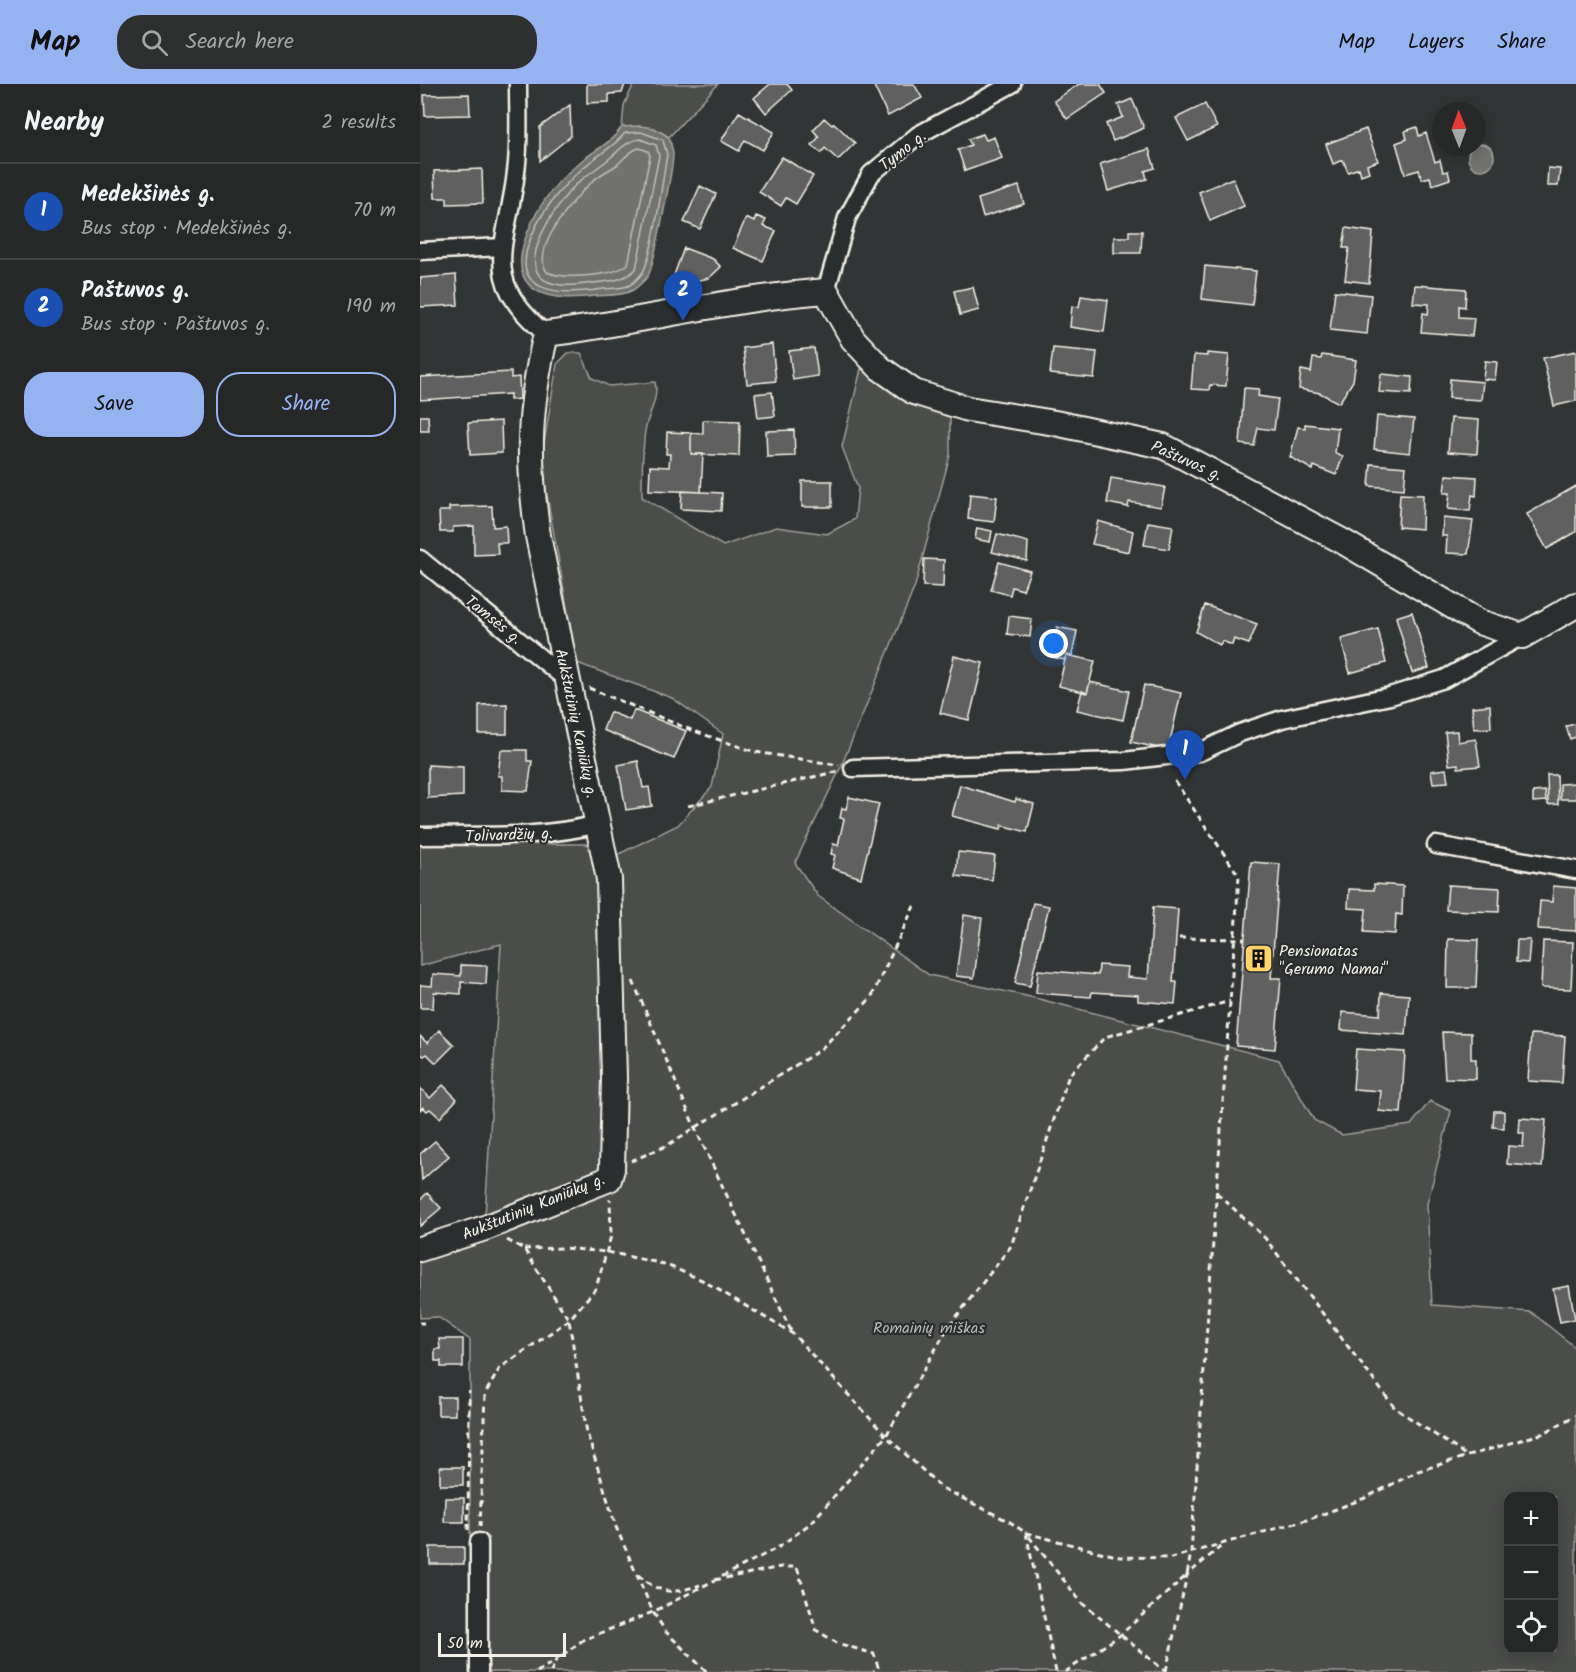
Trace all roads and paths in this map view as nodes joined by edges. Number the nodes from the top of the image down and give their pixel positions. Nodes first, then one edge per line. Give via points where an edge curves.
1 (518, 84) edge
2 (1012, 84) edge
3 (502, 247) junction
4 (420, 251) edge
5 (826, 291) junction
6 (546, 334) junction
7 (420, 559) edge
8 (1576, 605) edge
9 (1522, 636) junction
10 (567, 680) junction
11 (853, 768) junction
12 (1174, 780) dead end
13 (688, 806) dead end
14 (598, 824) junction
15 (420, 836) edge
16 (1436, 845) dead end
17 (1576, 870) edge
18 (916, 902) dead end
19 (1179, 938) dead end
20 (1235, 939) junction
21 (1244, 939) dead end
22 (633, 981) dead end
23 (1230, 1001) junction
24 (695, 1128) junction
25 (611, 1174) junction
26 (1217, 1193) junction
27 (420, 1249) edge
28 (607, 1252) junction
29 (569, 1320) junction
30 (793, 1334) junction
31 (1576, 1415) edge
32 (886, 1436) junction
33 (1467, 1456) junction
34 (1026, 1533) junction
35 (479, 1542) joint
36 (1225, 1542) junction
37 (1191, 1552) junction
38 (636, 1572) junction
39 (1187, 1575) junction
40 (711, 1581) junction
41 (653, 1612) junction
42 (1119, 1636) junction
43 (556, 1660) junction
44 (479, 1672) edge
45 (537, 1672) edge
46 (551, 1672) edge
47 (707, 1672) edge
48 (874, 1672) edge
49 (1056, 1672) edge
50 (1065, 1672) edge
51 (1166, 1672) edge

1 - 3 street via 517,171
2 - 5 street, Tymo g. via 918,135 872,174 847,218
3 - 4 street
3 - 6 street via 501,271 511,300 526,319
5 - 6 street via 789,293
5 - 9 street, Paštuvos g. via 853,339 880,368 914,392 968,409 1163,446 1342,541 1479,622
6 - 10 street, Aukštutinių Kaniūkų g. via 531,407 531,486
7 - 10 street, Tamsės g.
8 - 9 street
9 - 11 street via 1444,679 1390,696 1282,719 1200,752 1124,761
10 - 11 path via 755,752
10 - 14 street, Aukštutinių Kaniūkų g.
11 - 13 path
12 - 20 path via 1239,876
14 - 15 street, Tolivardžių g. via 540,834
14 - 25 street, Aukštutinių Kaniūkų g. via 609,879 614,1078
16 - 17 street
18 - 24 path via 864,1006 820,1050
19 - 20 path
20 - 21 path
20 - 23 path
22 - 24 path
23 - 26 path
23 - 32 path via 1105,1037 1069,1075 1011,1246 947,1329
24 - 25 path
24 - 30 path
25 - 27 street, Aukštutinių Kaniūkų g. via 485,1228
25 - 28 path via 611,1236
26 - 33 path via 1265,1239 1395,1408
26 - 37 path
28 - 29 path via 596,1288
28 - 29 path via 524,1249
28 - 30 path via 664,1263 702,1280
29 - 35 path via 500,1368 485,1394
29 - 38 path via 587,1433 616,1527
30 - 32 path
31 - 33 path via 1544,1433
32 - 34 path via 942,1488
32 - 40 path via 812,1522 779,1547
33 - 36 path via 1418,1471 1365,1498 1310,1519
34 - 37 path via 1120,1557 1171,1558
34 - 42 path via 1082,1603
34 - 49 path
35 - 44 street
36 - 37 path
36 - 39 path
37 - 39 path
38 - 40 path via 663,1591 676,1593
38 - 41 path
39 - 42 path
39 - 51 path
40 - 41 path
40 - 48 path via 797,1567 816,1630 837,1643 874,1654 878,1667
41 - 43 path via 583,1640
41 - 47 path via 666,1632
42 - 50 path
42 - 51 path
43 - 45 path
43 - 46 path

